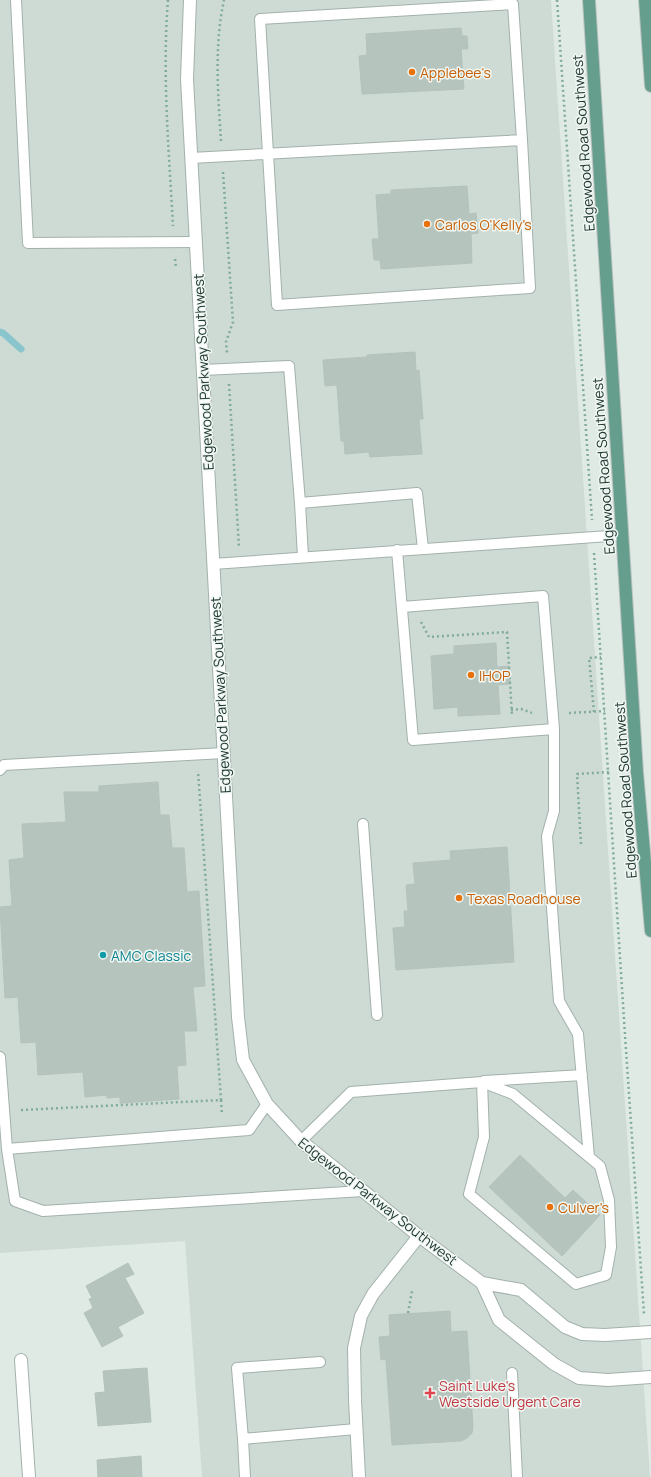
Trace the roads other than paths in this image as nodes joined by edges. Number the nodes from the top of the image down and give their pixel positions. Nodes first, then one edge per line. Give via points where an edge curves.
1 (16, 0) edge
2 (190, 0) edge
3 (589, 0) edge
4 (645, 0) edge
5 (651, 86) edge
6 (522, 140) junction
7 (269, 154) junction
8 (191, 158) junction
9 (196, 242) junction
10 (203, 370) junction
11 (300, 503) junction
12 (623, 535) junction
13 (423, 549) junction
14 (397, 550) junction
15 (303, 557) junction
16 (213, 564) junction
17 (402, 607) junction
18 (554, 729) junction
19 (224, 753) junction
20 (0, 770) edge
21 (364, 824) dead end
22 (651, 930) edge
23 (377, 1015) dead end
24 (0, 1057) edge
25 (582, 1075) junction
26 (482, 1082) junction
27 (267, 1104) junction
28 (301, 1141) junction
29 (7, 1149) junction
30 (589, 1157) junction
31 (363, 1191) junction
32 (419, 1236) junction
33 (482, 1283) junction
34 (651, 1332) edge
35 (21, 1360) dead end
36 (320, 1362) dead end
37 (512, 1373) dead end
38 (651, 1377) edge
39 (356, 1429) junction
40 (243, 1439) junction
41 (29, 1477) edge
42 (245, 1477) edge
43 (359, 1477) edge
44 (517, 1477) edge

1 - 9 lane via 28,243
2 - 8 street, Edgewood Parkway Southwest via 187,79
3 - 12 main road, Edgewood Road Southwest
4 - 5 main road
6 - 7 lane
6 - 7 lane via 513,4 260,19
6 - 7 lane via 530,288 277,305
7 - 8 lane
8 - 9 street, Edgewood Parkway Southwest
9 - 10 street, Edgewood Parkway Southwest
10 - 11 lane via 289,366
10 - 16 street, Edgewood Parkway Southwest
11 - 13 lane via 417,493
11 - 15 lane
12 - 13 lane
12 - 22 main road, Edgewood Road Southwest via 637,772
13 - 14 lane
14 - 15 lane
14 - 17 lane
15 - 16 lane
16 - 19 street, Edgewood Parkway Southwest
17 - 18 lane via 413,740
17 - 18 lane via 543,596
18 - 25 lane via 554,811 547,836 559,1001 578,1034
19 - 20 lane via 4,765
19 - 27 street, Edgewood Parkway Southwest via 242,1060
21 - 23 lane
24 - 29 lane
25 - 26 lane
25 - 30 lane
26 - 28 lane via 351,1092
26 - 30 lane via 512,1094
26 - 30 lane via 484,1137 469,1194 576,1284 606,1275 611,1247 609,1200 600,1166
27 - 28 street, Edgewood Parkway Southwest
27 - 29 lane via 249,1130
28 - 31 street, Edgewood Parkway Southwest
29 - 31 lane via 15,1201 43,1212
31 - 32 street, Edgewood Parkway Southwest
32 - 33 street, Edgewood Parkway Southwest
32 - 39 street via 373,1294 360,1316 354,1348
33 - 34 street, Edgewood Parkway Southwest via 521,1290 564,1327 582,1334
33 - 38 street, Edgewood Parkway Southwest via 499,1320 554,1364 579,1378 608,1380
35 - 41 street
36 - 40 lane via 237,1368
37 - 44 lane
39 - 40 lane
39 - 43 street
40 - 42 lane

